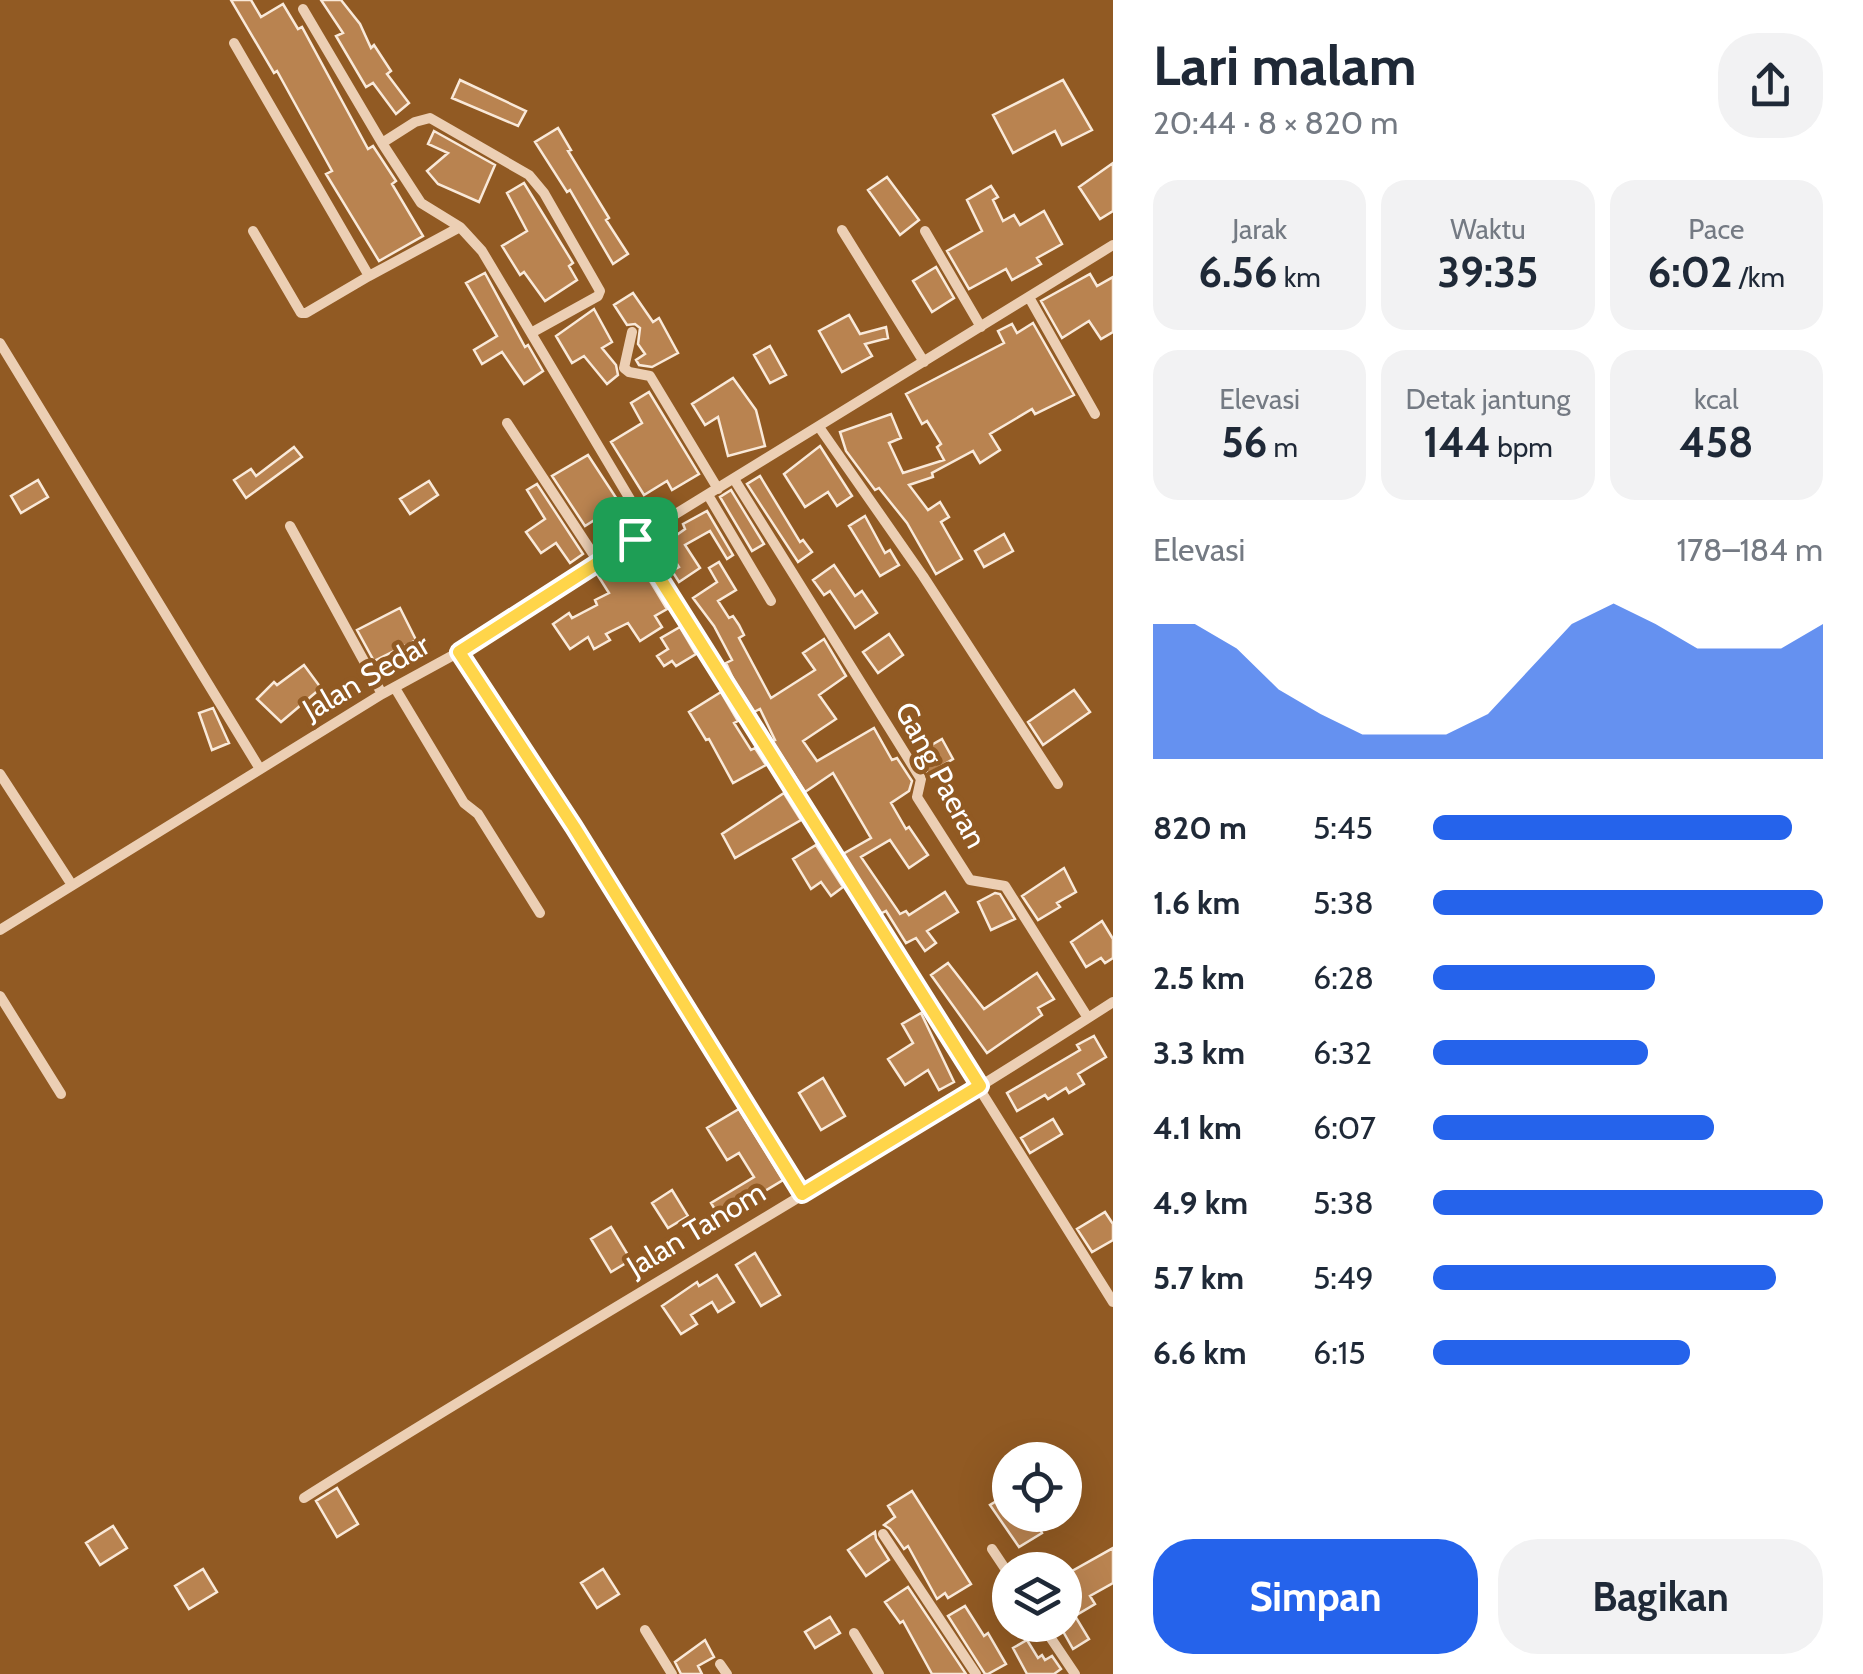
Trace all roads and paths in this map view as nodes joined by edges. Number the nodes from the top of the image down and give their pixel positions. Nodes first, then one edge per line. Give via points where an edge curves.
1 (303, 9) dead end
2 (234, 43) dead end
3 (382, 143) junction
4 (460, 227) junction
5 (842, 230) dead end
6 (252, 231) dead end
7 (925, 232) dead end
8 (1113, 245) edge
9 (369, 276) junction
10 (1030, 299) junction
11 (981, 327) junction
12 (530, 332) junction
13 (632, 332) dead end
14 (0, 343) edge
15 (924, 362) junction
16 (1095, 414) dead end
17 (507, 423) dead end
18 (819, 427) junction
19 (734, 479) junction
20 (713, 492) junction
21 (290, 526) dead end
22 (649, 532) junction
23 (635, 539) junction
24 (598, 562) junction
25 (771, 601) dead end
26 (459, 652) junction
27 (395, 688) junction
28 (382, 694) junction
29 (260, 768) junction
30 (0, 774) edge
31 (1058, 784) dead end
32 (72, 885) junction
33 (540, 913) dead end
34 (0, 930) edge
35 (0, 996) edge
36 (1113, 1002) edge
37 (1088, 1018) junction
38 (980, 1086) junction
39 (60, 1094) dead end
40 (802, 1194) junction
41 (1113, 1302) edge
42 (304, 1498) dead end
43 (883, 1534) dead end
44 (645, 1630) dead end
45 (854, 1633) dead end
46 (1053, 1642) edge
47 (672, 1674) edge
48 (878, 1674) edge
49 (976, 1674) edge
50 (1075, 1674) edge

1 - 3 street
2 - 9 street
3 - 4 street via 421,203
3 - 12 street via 430,118 529,175 544,193 600,290
4 - 9 street
4 - 12 street
5 - 15 street
6 - 9 street via 301,313
7 - 11 street
8 - 10 street, Jalan Sedar
10 - 11 street, Jalan Sedar
10 - 16 street
11 - 15 street, Jalan Sedar
12 - 22 street
13 - 20 street via 624,368 650,376
14 - 29 street
15 - 18 street, Jalan Sedar
17 - 24 street
18 - 19 street, Jalan Sedar
18 - 31 street
19 - 20 street, Jalan Sedar
19 - 37 street, Gang Paeran via 921,780 917,797 970,880 1005,886
20 - 22 street, Jalan Sedar
20 - 25 street
21 - 28 street
22 - 23 street, Jalan Sedar
23 - 24 street, Jalan Sedar
23 - 38 street
24 - 26 street, Jalan Sedar
26 - 27 street, Jalan Sedar
26 - 40 street
27 - 28 street, Jalan Sedar
27 - 33 street
28 - 29 street, Jalan Sedar
29 - 32 street, Jalan Sedar
30 - 32 street
32 - 34 street, Jalan Sedar
35 - 39 street
36 - 37 street, Jalan Tanom
37 - 38 street, Jalan Tanom
38 - 40 street, Jalan Tanom
38 - 41 street
40 - 42 street, Jalan Tanom
43 - 49 street
44 - 47 street
45 - 48 street
46 - 50 street

